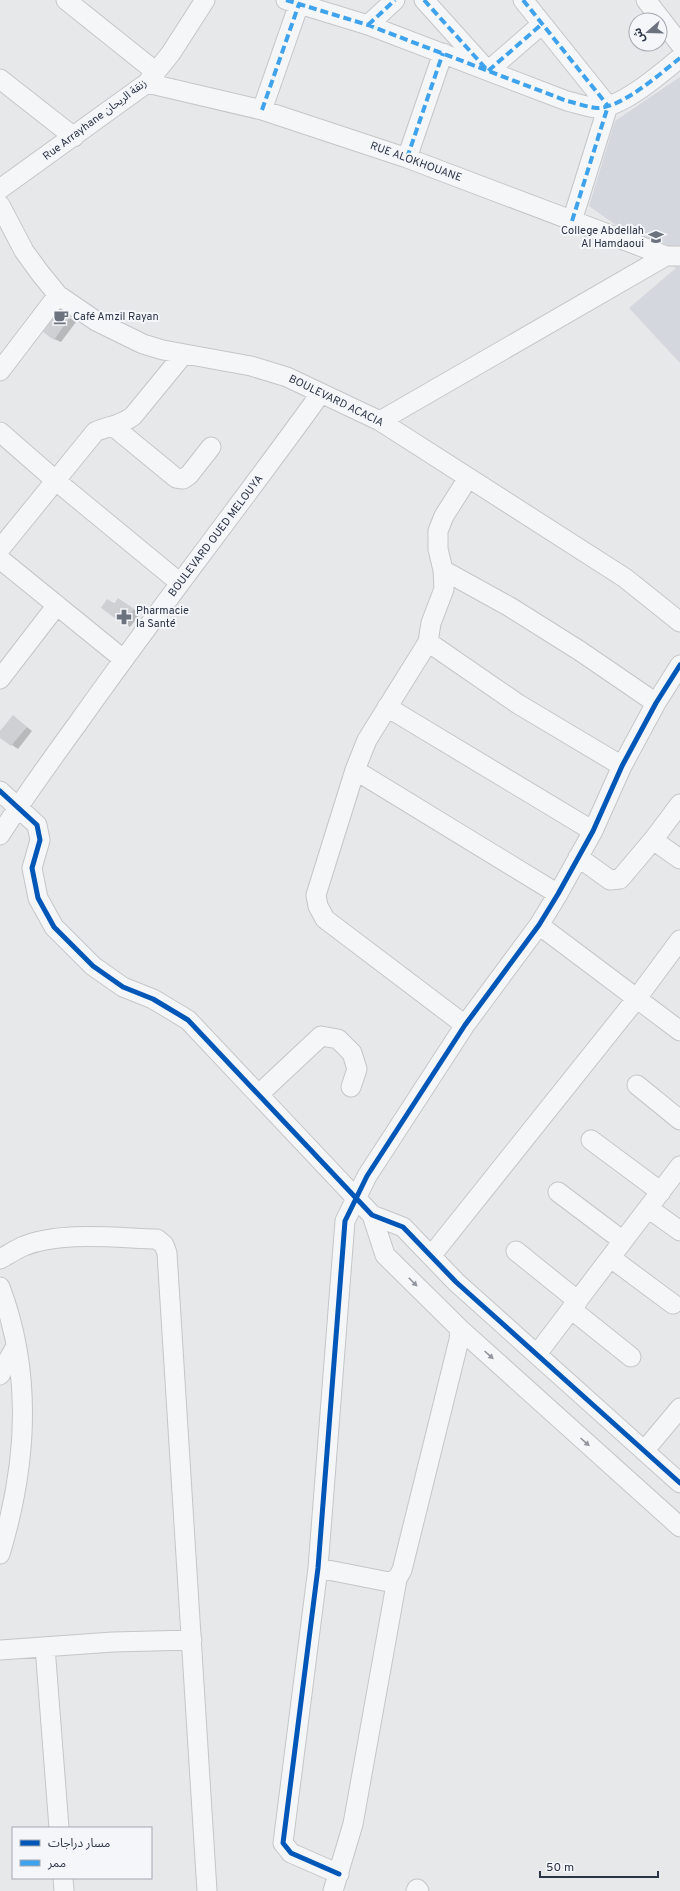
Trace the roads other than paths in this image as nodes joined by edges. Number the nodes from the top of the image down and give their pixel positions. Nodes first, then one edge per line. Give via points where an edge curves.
1 (66, 0) edge
2 (204, 0) edge
3 (395, 0) edge
4 (424, 0) edge
5 (522, 0) edge
6 (646, 0) edge
7 (292, 2) edge
8 (542, 24) junction
9 (368, 25) junction
10 (680, 44) edge
11 (443, 53) junction
12 (680, 58) edge
13 (488, 71) junction
14 (152, 77) junction
15 (0, 79) edge
16 (608, 106) junction
17 (262, 110) junction
18 (74, 137) junction
19 (407, 158) junction
20 (0, 189) edge
21 (0, 205) edge
22 (572, 221) junction
23 (673, 256) edge
24 (58, 295) junction
25 (183, 355) junction
26 (0, 370) edge
27 (321, 393) junction
28 (380, 421) junction
29 (114, 427) junction
30 (0, 432) edge
31 (211, 447) dead end
32 (468, 478) junction
33 (55, 480) junction
34 (0, 549) edge
35 (0, 559) edge
36 (443, 570) junction
37 (180, 583) junction
38 (57, 605) junction
39 (680, 622) edge
40 (428, 642) junction
41 (123, 659) junction
42 (680, 665) edge
43 (0, 679) edge
44 (656, 703) junction
45 (387, 707) junction
46 (622, 766) junction
47 (355, 770) junction
48 (0, 790) edge
49 (680, 804) edge
50 (17, 808) junction
51 (593, 831) junction
52 (0, 835) edge
53 (653, 840) junction
54 (578, 857) junction
55 (680, 859) edge
56 (558, 894) junction
57 (539, 925) junction
58 (680, 940) edge
59 (637, 998) junction
60 (465, 1025) junction
61 (680, 1030) edge
62 (637, 1086) dead end
63 (350, 1087) dead end
64 (259, 1094) junction
65 (680, 1120) edge
66 (591, 1140) dead end
67 (680, 1166) edge
68 (558, 1192) dead end
69 (661, 1192) junction
70 (355, 1198) junction
71 (648, 1208) junction
72 (372, 1215) junction
73 (680, 1231) edge
74 (623, 1241) junction
75 (516, 1251) dead end
76 (431, 1256) junction
77 (610, 1258) junction
78 (0, 1259) edge
79 (0, 1287) edge
80 (673, 1304) dead end
81 (575, 1305) junction
82 (460, 1329) junction
83 (16, 1346) junction
84 (537, 1354) junction
85 (631, 1357) dead end
86 (0, 1375) edge
87 (680, 1408) edge
88 (644, 1451) junction
89 (680, 1483) edge
90 (680, 1527) edge
91 (3, 1534) edge
92 (0, 1554) edge
93 (318, 1568) junction
94 (397, 1579) junction
95 (192, 1640) junction
96 (45, 1647) junction
97 (0, 1650) edge
98 (59, 1827) edge
99 (63, 1879) edge
100 (336, 1883) edge
101 (64, 1891) edge
102 (207, 1891) edge
103 (416, 1891) edge
104 (419, 1891) edge

1 - 14 street
2 - 14 street, Rue Arrayhane زنقة الريحان via 171,53
3 - 9 street
4 - 13 street
5 - 8 street
6 - 10 street
7 - 9 street
7 - 17 street
8 - 13 street
8 - 16 street
9 - 11 street
11 - 13 street
11 - 19 street
12 - 16 street via 635,93
13 - 16 street via 567,100 596,108
14 - 17 street, RUE ALOKHOUANE
14 - 18 street, Rue Arrayhane زنقة الريحان
15 - 18 street
16 - 22 street
17 - 19 street, RUE ALOKHOUANE
18 - 20 street, Rue Arrayhane زنقة الريحان
19 - 22 street, RUE ALOKHOUANE
21 - 24 street, BOULEVARD ACACIA via 24,251
22 - 23 street, RUE ALOKHOUANE
23 - 28 street
24 - 25 street, BOULEVARD ACACIA via 96,321 143,344
24 - 26 street
25 - 27 street, BOULEVARD ACACIA via 251,366 287,377
25 - 29 street via 132,416
27 - 28 street, BOULEVARD ACACIA
27 - 37 street, BOULEVARD OUED MELOUYA
28 - 32 street, BOULEVARD ACACIA
29 - 31 street via 176,478 183,479 189,475
29 - 33 street via 95,432
30 - 33 street
32 - 36 street via 444,516 438,531 438,549
32 - 39 street, BOULEVARD ACACIA via 625,578
33 - 34 street
33 - 37 street
35 - 38 street
36 - 40 street via 444,589 431,623
36 - 44 street via 510,607
37 - 41 street, BOULEVARD OUED MELOUYA
38 - 41 street
38 - 43 street
40 - 45 street
40 - 46 street via 518,704
41 - 50 street, BOULEVARD OUED MELOUYA
42 - 44 street
44 - 46 street
45 - 47 street via 367,740
45 - 51 street
46 - 51 street
47 - 56 street
47 - 60 street via 318,883 318,906 325,919
48 - 50 street
49 - 53 street
50 - 52 street, BOULEVARD OUED MELOUYA
50 - 64 street via 37,825 40,840 32,868 38,898 54,927 93,966 123,987 153,999 188,1020
51 - 54 street
53 - 54 street via 620,879 610,880
53 - 55 street
54 - 56 street
56 - 57 street
57 - 59 street
57 - 60 street
58 - 59 street
59 - 61 street
59 - 76 street
60 - 70 street
62 - 65 street
63 - 64 street via 357,1069 352,1053 338,1040 321,1036
64 - 70 street
66 - 69 street
67 - 69 street
68 - 74 street
69 - 71 street
70 - 72 street
70 - 93 street via 346,1221
71 - 73 street
71 - 74 street
72 - 76 street via 403,1227
72 -> 82 street via 385,1255
74 - 77 street
75 - 81 street
76 - 84 street via 456,1282
77 - 80 street
77 - 81 street
78 - 95 street via 24,1246 43,1240 69,1237 157,1239 164,1245 167,1253
79 - 83 street
81 - 84 street
81 - 85 street
82 -> 90 street
82 - 94 street via 402,1570
83 - 86 street
83 - 91 street via 22,1375 24,1409 21,1453 13,1502
84 - 88 street
87 - 88 street
88 - 89 street
91 - 92 street
93 - 94 street via 389,1582
93 - 100 street via 283,1843 291,1852
94 - 100 street via 353,1824
95 - 96 street
95 - 102 street
96 - 97 street
96 - 98 street
99 - 101 street
103 - 104 street

